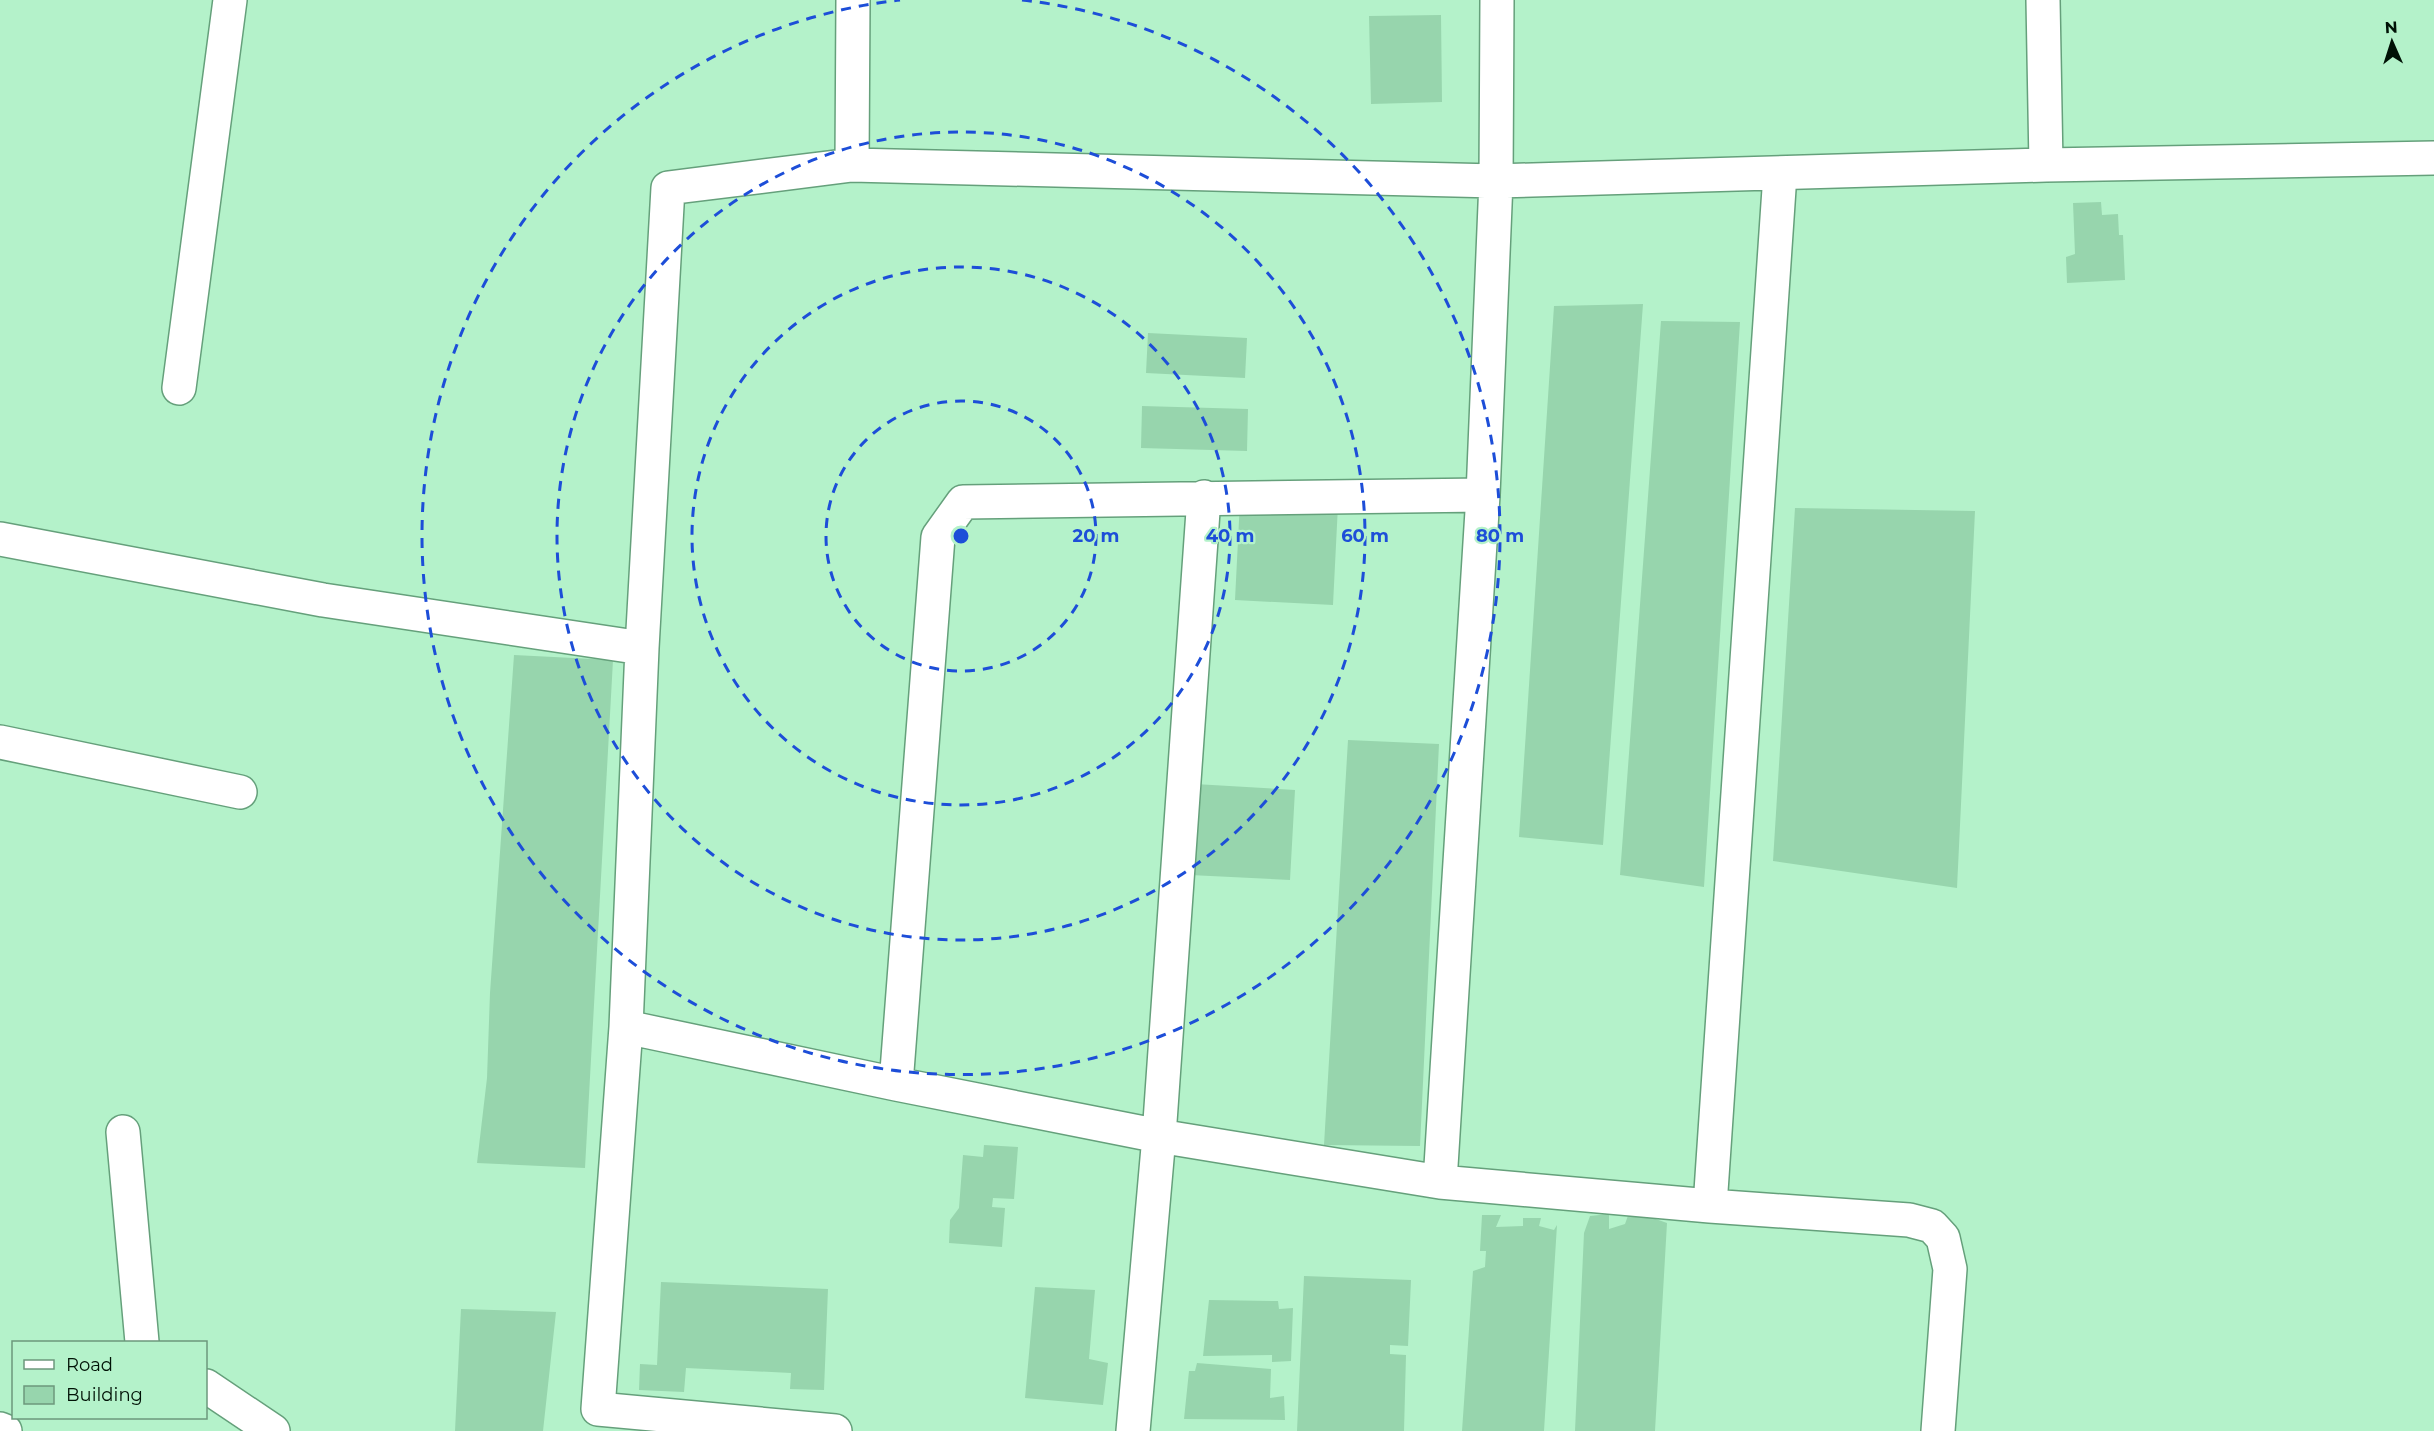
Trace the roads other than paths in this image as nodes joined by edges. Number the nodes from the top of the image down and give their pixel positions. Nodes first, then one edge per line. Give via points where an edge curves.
1 (230, 0) edge
2 (854, 0) edge
3 (1497, 0) edge
4 (2043, 0) edge
5 (2434, 158) edge
6 (852, 165) junction
7 (2046, 165) junction
8 (1780, 174) junction
9 (1496, 181) junction
10 (179, 388) dead end
11 (1484, 495) junction
12 (1204, 497) junction
13 (0, 539) edge
14 (642, 648) junction
15 (0, 742) edge
16 (240, 792) dead end
17 (626, 1027) junction
18 (896, 1084) junction
19 (123, 1132) dead end
20 (1159, 1136) junction
21 (1440, 1182) junction
22 (1710, 1206) junction
23 (142, 1341) edge
24 (207, 1387) edge
25 (597, 1420) edge
26 (0, 1429) edge
27 (5, 1431) edge
28 (273, 1431) edge
29 (836, 1431) edge
30 (1133, 1431) edge
31 (1938, 1431) edge

1 - 10 street
2 - 6 street
3 - 9 street
4 - 7 street
5 - 7 street
6 - 9 street
6 - 14 street via 668,188
7 - 8 street
8 - 9 street
8 - 22 street
9 - 11 street
11 - 12 street
11 - 21 street
12 - 18 street via 963,502 938,537
12 - 20 street
13 - 14 street via 323,600
14 - 17 street
15 - 16 street
17 - 18 street
17 - 25 street
18 - 20 street
19 - 23 street
20 - 21 street
20 - 30 street
21 - 22 street
22 - 31 street via 1909,1220 1932,1226 1943,1238 1950,1269
24 - 28 street
25 - 29 street
26 - 27 street

